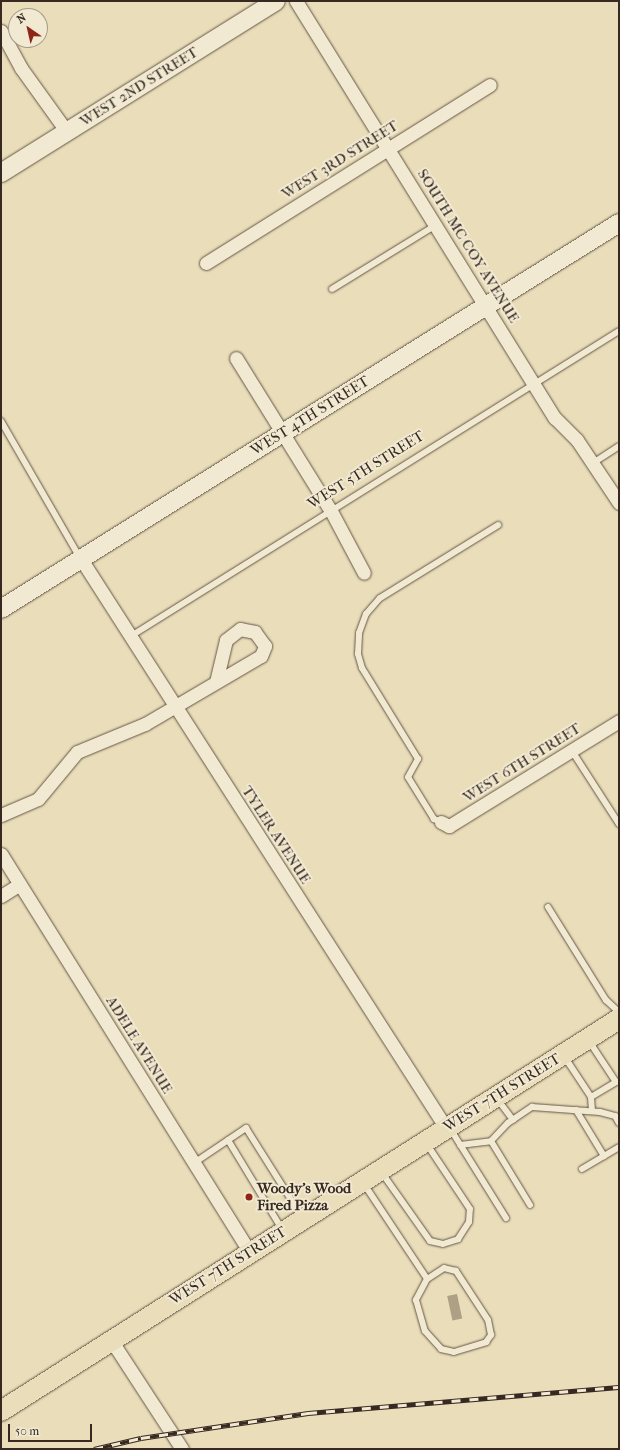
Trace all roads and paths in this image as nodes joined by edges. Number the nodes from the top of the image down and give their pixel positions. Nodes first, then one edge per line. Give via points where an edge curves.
1 (276, 1) edge
2 (296, 1) edge
3 (1, 31) edge
4 (490, 85) dead end
5 (67, 132) junction
6 (388, 148) junction
7 (1, 173) edge
8 (619, 223) edge
9 (437, 224) junction
10 (206, 263) dead end
11 (332, 289) dead end
12 (486, 306) junction
13 (619, 331) edge
14 (236, 358) dead end
15 (534, 385) junction
16 (1, 421) edge
17 (283, 433) junction
18 (619, 446) edge
19 (593, 463) junction
20 (619, 503) edge
21 (332, 511) junction
22 (498, 524) dead end
23 (81, 559) junction
24 (364, 573) dead end
25 (1, 609) edge
26 (131, 636) junction
27 (216, 682) dead end
28 (175, 707) junction
29 (619, 721) edge
30 (572, 751) junction
31 (1, 815) edge
32 (441, 822) joint
33 (619, 824) edge
34 (1, 854) edge
35 (20, 884) junction
36 (1, 896) edge
37 (548, 907) dead end
38 (619, 1012) edge
39 (619, 1019) edge
40 (588, 1039) junction
41 (563, 1055) junction
42 (496, 1097) junction
43 (591, 1097) junction
44 (576, 1110) junction
45 (592, 1111) junction
46 (513, 1120) junction
47 (619, 1123) edge
48 (448, 1127) junction
49 (228, 1140) junction
50 (490, 1141) junction
51 (425, 1142) junction
52 (460, 1145) junction
53 (619, 1147) edge
54 (604, 1156) junction
55 (194, 1163) junction
56 (582, 1169) dead end
57 (380, 1170) junction
58 (362, 1181) junction
59 (530, 1205) dead end
60 (506, 1218) dead end
61 (303, 1219) junction
62 (283, 1231) junction
63 (250, 1253) junction
64 (428, 1279) junction
65 (111, 1340) junction
66 (1, 1411) edge
67 (182, 1449) edge

1 - 5 street, WEST 2ND STREET
2 - 6 street, SOUTH MC COY AVENUE
3 - 5 street via 21,68
4 - 6 street, WEST 3RD STREET
5 - 7 street, WEST 2ND STREET
6 - 9 street, SOUTH MC COY AVENUE
6 - 10 street, WEST 3RD STREET
8 - 12 street, WEST 4TH STREET
9 - 11 lane
9 - 12 street, SOUTH MC COY AVENUE
12 - 15 street, SOUTH MC COY AVENUE
12 - 17 street, WEST 4TH STREET
13 - 15 lane, WEST 5TH STREET
14 - 17 street
15 - 19 street, SOUTH MC COY AVENUE via 555,418
15 - 21 lane, WEST 5TH STREET
16 - 23 lane
17 - 21 street
17 - 23 street, WEST 4TH STREET
18 - 19 lane
19 - 20 street, SOUTH MC COY AVENUE
21 - 24 street
21 - 26 lane, WEST 5TH STREET
22 - 32 lane via 380,598 366,614 359,633 358,654 362,668 418,759 408,777 434,819
23 - 25 street, WEST 4TH STREET
23 - 26 street, TYLER AVENUE
26 - 28 street, TYLER AVENUE
27 - 28 street
28 - 31 street via 145,724 77,752 38,799
28 - 48 street, TYLER AVENUE
29 - 30 street, WEST 6TH STREET
30 - 32 street, WEST 6TH STREET via 449,826
30 - 33 lane
34 - 35 street, ADELE AVENUE
35 - 36 street
35 - 55 street, ADELE AVENUE
37 - 38 lane via 606,1000
39 - 40 main road, WEST 7TH STREET
40 - 41 main road, WEST 7TH STREET
40 - 43 lane via 616,1082
41 - 42 main road, WEST 7TH STREET
41 - 43 lane
42 - 46 lane
42 - 48 main road, WEST 7TH STREET
43 - 45 lane
44 - 45 lane
44 - 46 lane via 532,1108
44 - 54 lane
45 - 47 lane via 615,1116
46 - 50 lane
48 - 51 main road, WEST 7TH STREET
48 - 52 lane
49 - 55 lane
49 - 61 lane via 246,1128
49 - 62 lane
50 - 52 lane
50 - 59 lane
51 - 57 main road, WEST 7TH STREET
51 - 57 lane via 470,1209 470,1222 458,1238 443,1244 430,1241
52 - 60 lane
53 - 54 lane
54 - 56 lane
55 - 63 street, ADELE AVENUE
57 - 58 main road, WEST 7TH STREET
58 - 61 main road, WEST 7TH STREET
58 - 64 lane
61 - 62 main road, WEST 7TH STREET
62 - 63 main road, WEST 7TH STREET
63 - 65 main road, WEST 7TH STREET
64 - 64 lane via 416,1300 418,1313 425,1331 441,1349 459,1351 486,1342 491,1334 488,1320 456,1271 444,1268
65 - 66 main road, WEST 7TH STREET
65 - 67 street

